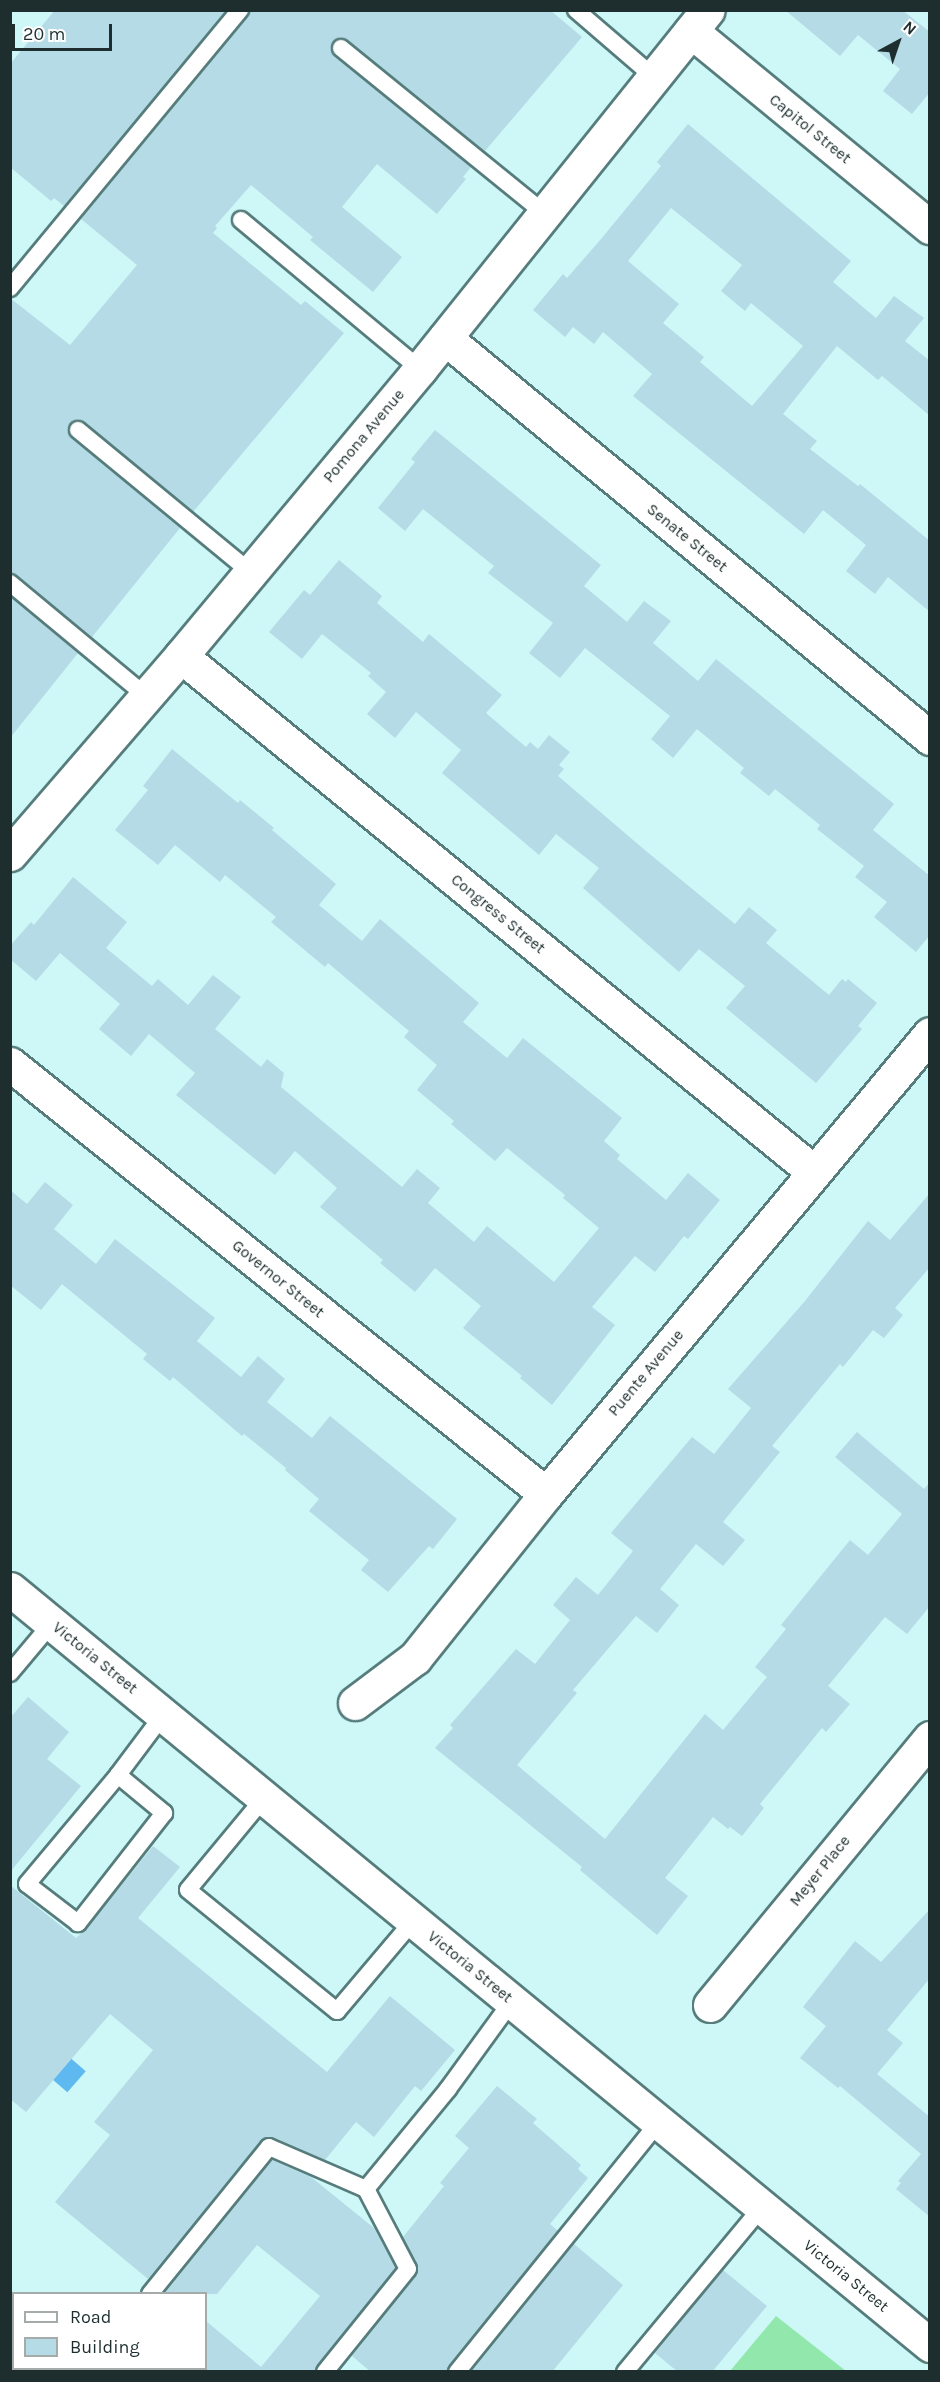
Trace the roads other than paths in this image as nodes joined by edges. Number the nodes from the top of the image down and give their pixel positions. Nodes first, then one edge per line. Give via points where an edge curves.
1 (240, 10) edge
2 (576, 10) edge
3 (700, 21) edge
4 (341, 48) dead end
5 (654, 77) junction
6 (544, 213) junction
7 (241, 220) dead end
8 (930, 227) edge
9 (10, 288) edge
10 (445, 338) junction
11 (420, 369) junction
12 (78, 430) dead end
13 (250, 572) junction
14 (10, 583) edge
15 (181, 656) junction
16 (146, 696) junction
17 (930, 738) edge
18 (10, 854) edge
19 (930, 1034) edge
20 (10, 1064) edge
21 (814, 1172) junction
22 (546, 1494) junction
23 (10, 1589) edge
24 (52, 1623) junction
25 (10, 1673) edge
26 (356, 1703) dead end
27 (163, 1714) junction
28 (930, 1738) edge
29 (118, 1775) junction
30 (264, 1798) junction
31 (413, 1921) junction
32 (512, 2001) junction
33 (710, 2005) dead end
34 (659, 2122) junction
35 (366, 2189) junction
36 (762, 2207) junction
37 (152, 2292) edge
38 (930, 2345) edge
39 (325, 2372) edge
40 (457, 2372) edge
41 (625, 2372) edge

1 - 9 lane
2 - 5 lane
3 - 5 street, Pomona Avenue
3 - 8 street, Capitol Street
4 - 6 lane
5 - 6 street, Pomona Avenue
6 - 10 street, Pomona Avenue
7 - 11 lane
10 - 11 street, Pomona Avenue
10 - 17 street, Senate Street
11 - 13 street, Pomona Avenue
12 - 13 lane
13 - 15 street, Pomona Avenue
14 - 16 lane
15 - 16 street, Pomona Avenue
15 - 21 street, Congress Street
16 - 18 street, Pomona Avenue
19 - 21 street, Puente Avenue
20 - 22 street, Governor Street
21 - 22 street, Puente Avenue
22 - 26 street, Puente Avenue via 416,1658
23 - 24 street, Victoria Street
24 - 25 lane
24 - 27 street, Victoria Street
27 - 29 lane
27 - 30 street, Victoria Street
28 - 33 street, Meyer Place
29 - 29 lane via 27,1884 78,1923 164,1813
30 - 31 street, Victoria Street
30 - 31 lane via 188,1890 337,2011
31 - 32 street, Victoria Street
32 - 34 street, Victoria Street
32 - 35 lane via 448,2089
34 - 36 street, Victoria Street
34 - 40 lane
35 - 37 lane via 269,2147
35 - 39 lane via 408,2269
36 - 38 street, Victoria Street
36 - 41 lane

